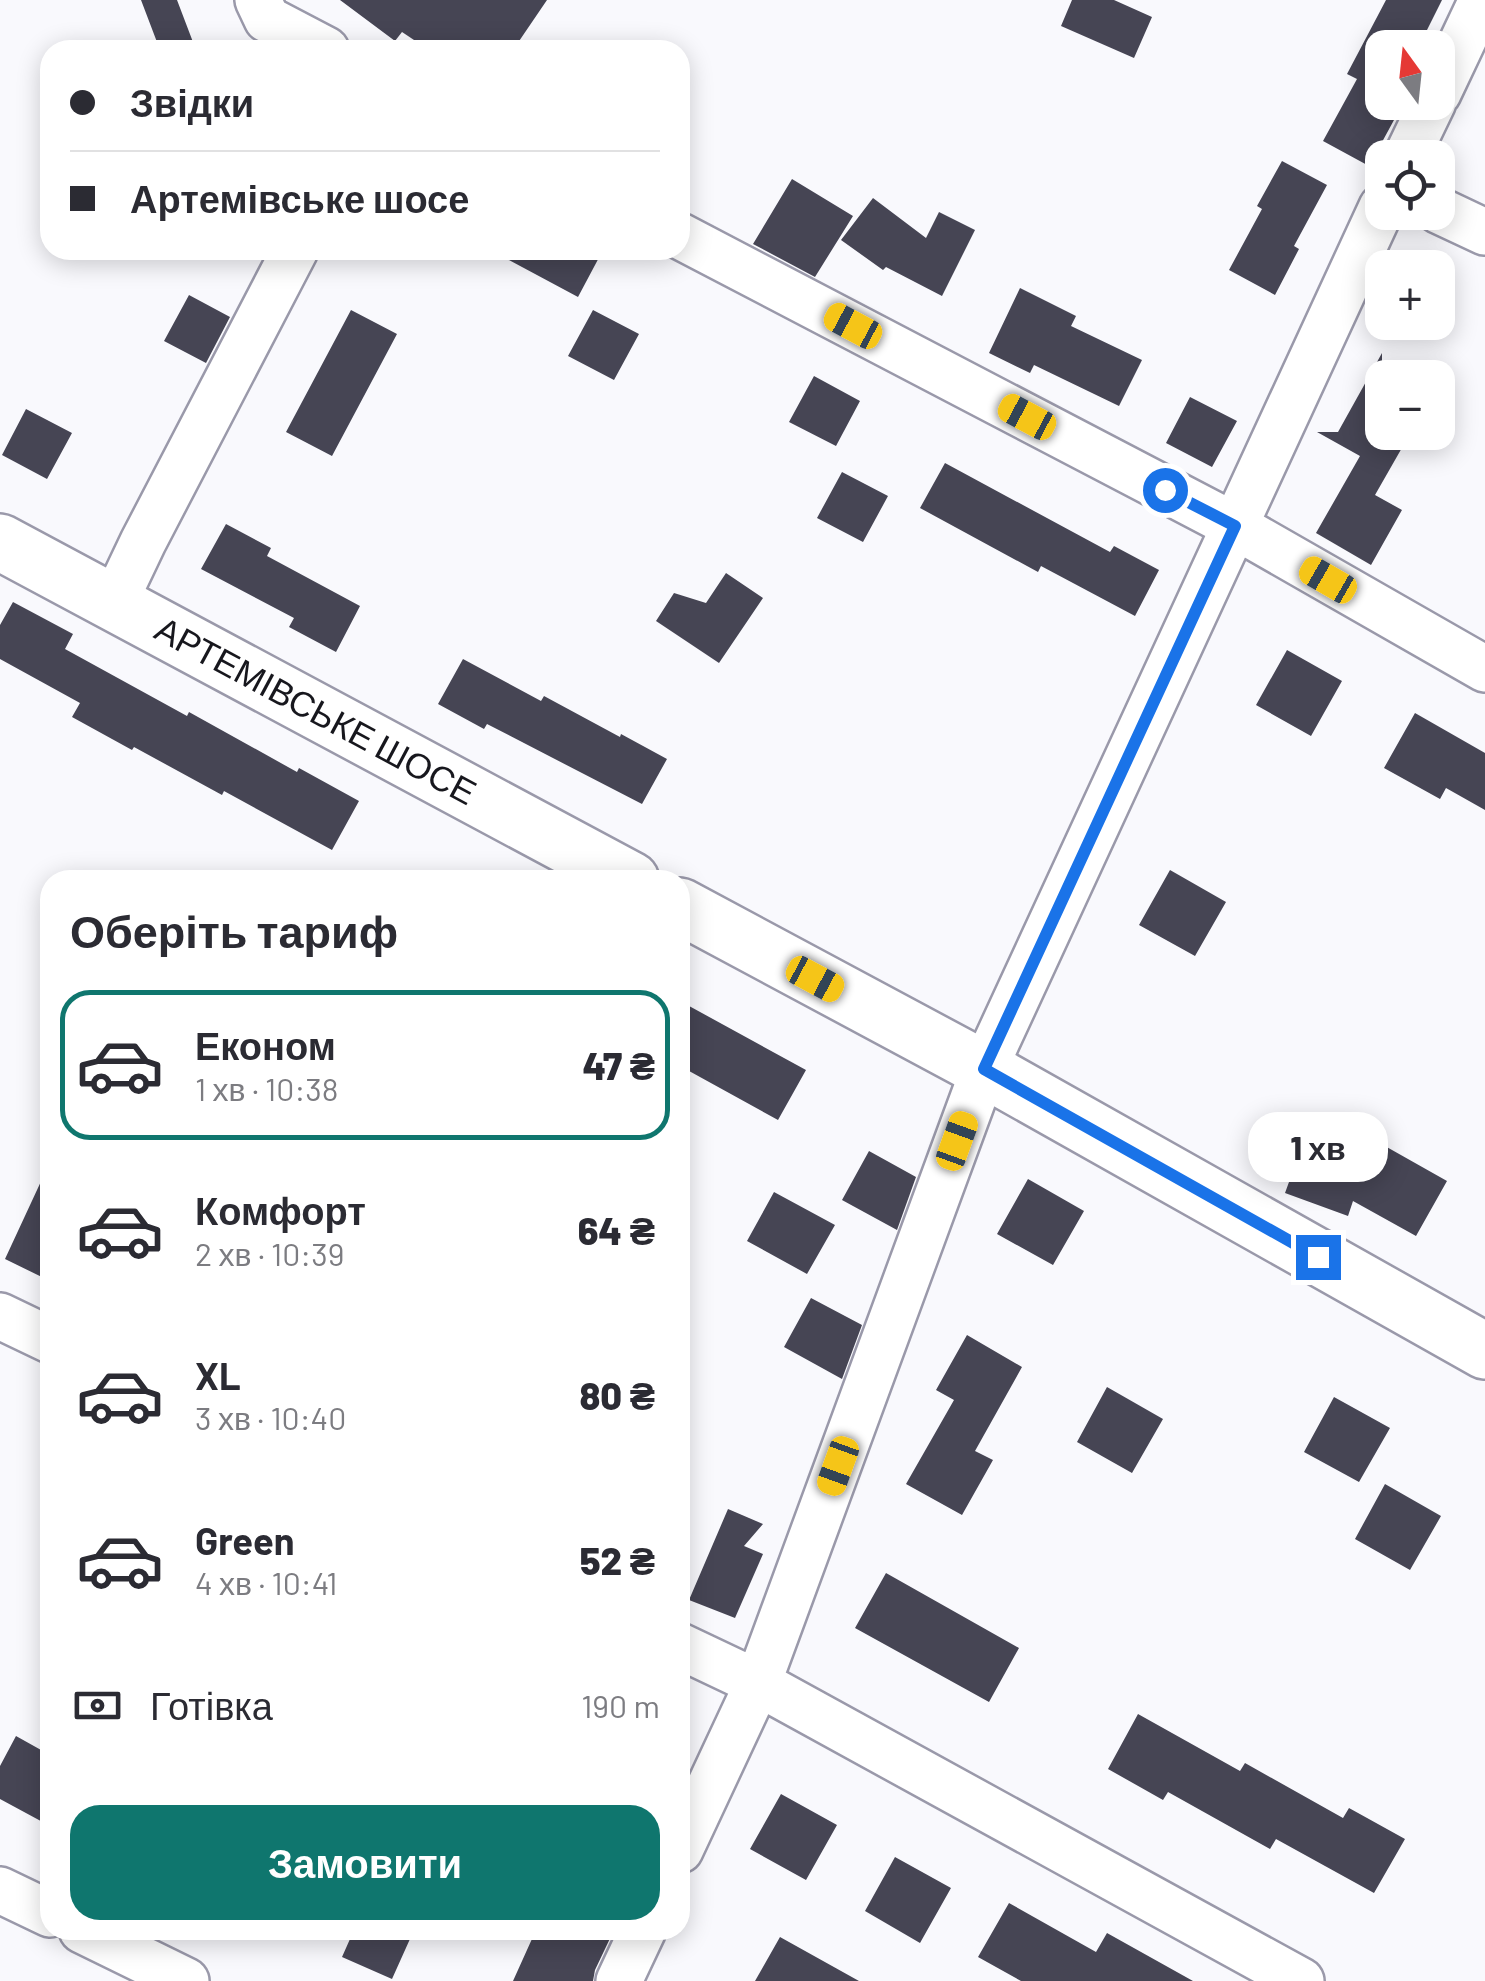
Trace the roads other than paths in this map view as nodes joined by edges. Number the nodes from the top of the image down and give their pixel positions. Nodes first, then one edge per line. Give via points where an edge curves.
1 (1482, 0) edge
2 (268, 23) edge
3 (305, 40) edge
4 (1455, 57) edge
5 (1455, 218) edge
6 (1371, 230) edge
7 (1485, 232) edge
8 (690, 241) edge
9 (290, 260) edge
10 (1235, 526) junction
11 (0, 542) edge
12 (114, 603) junction
13 (1485, 669) edge
14 (612, 870) edge
15 (690, 911) edge
16 (984, 1069) junction
17 (0, 1316) edge
18 (40, 1335) edge
19 (1485, 1351) edge
20 (690, 1651) edge
21 (758, 1683) junction
22 (690, 1829) edge
23 (0, 1890) edge
24 (40, 1909) edge
25 (102, 1940) edge
26 (638, 1940) edge
27 (186, 1981) edge
28 (619, 1981) edge
29 (1301, 1981) edge

1 - 4 street
2 - 3 street
5 - 7 street
6 - 10 street
8 - 10 street
9 - 12 street
10 - 13 street
10 - 16 street
11 - 12 main road, АРТЕМІВСЬКЕ ШОСЕ
12 - 14 main road, АРТЕМІВСЬКЕ ШОСЕ
15 - 16 main road
16 - 19 main road
16 - 21 street
17 - 18 street
20 - 21 street
21 - 22 street
21 - 29 street
23 - 24 street
25 - 27 street
26 - 28 street

